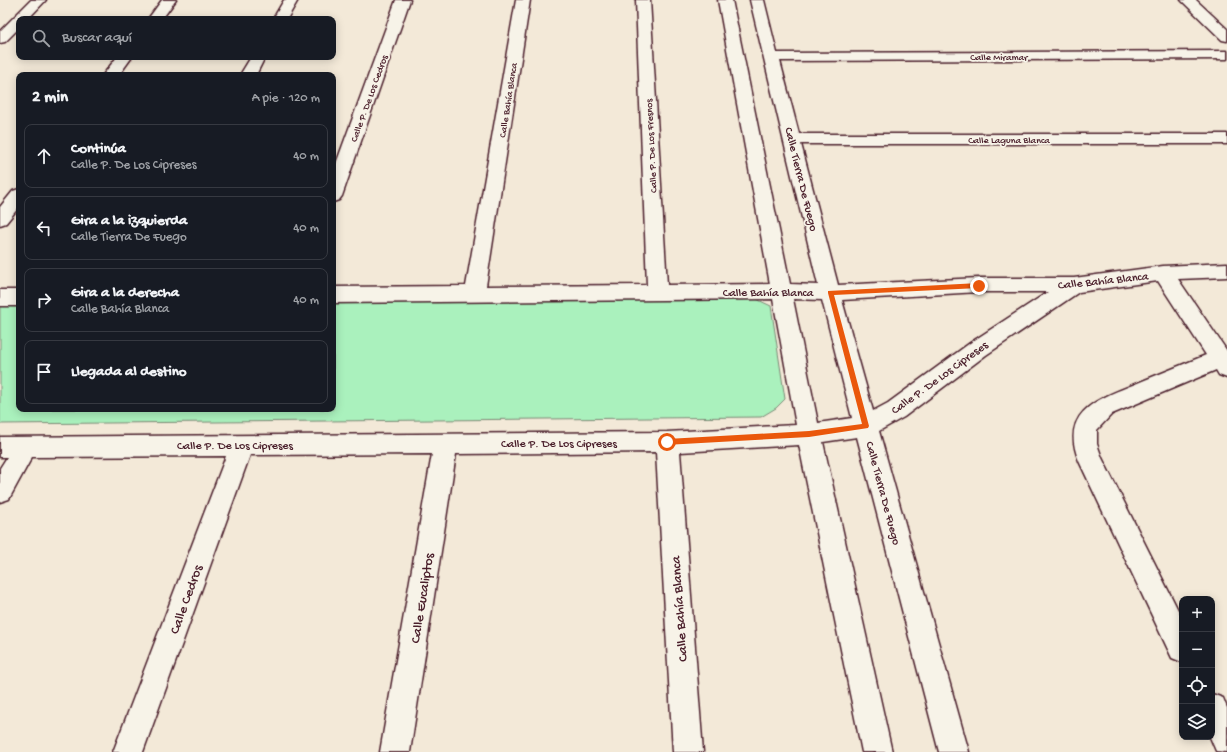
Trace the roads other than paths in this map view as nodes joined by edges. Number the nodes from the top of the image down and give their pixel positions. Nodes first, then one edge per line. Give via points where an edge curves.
1 (39, 0) edge
2 (169, 0) edge
3 (291, 0) edge
4 (403, 0) edge
5 (523, 0) edge
6 (643, 0) edge
7 (725, 0) edge
8 (757, 0) edge
9 (1188, 0) edge
10 (23, 16) edge
11 (156, 16) edge
12 (282, 16) edge
13 (16, 22) edge
14 (16, 23) edge
15 (0, 31) edge
16 (1227, 37) edge
17 (0, 40) edge
18 (1227, 55) edge
19 (771, 57) junction
20 (123, 60) edge
21 (256, 60) edge
22 (113, 72) edge
23 (250, 72) edge
24 (792, 139) junction
25 (1227, 139) edge
26 (336, 188) edge
27 (16, 199) edge
28 (0, 219) edge
29 (1227, 270) edge
30 (1163, 273) junction
31 (1074, 285) junction
32 (781, 291) junction
33 (657, 292) junction
34 (830, 293) junction
35 (475, 294) junction
36 (336, 295) edge
37 (0, 298) edge
38 (16, 298) edge
39 (1223, 364) edge
40 (866, 426) junction
41 (809, 434) junction
42 (667, 442) junction
43 (446, 444) junction
44 (242, 445) junction
45 (0, 446) edge
46 (26, 446) junction
47 (0, 491) edge
48 (1179, 642) edge
49 (1215, 715) edge
50 (1227, 740) edge
51 (128, 752) edge
52 (395, 752) edge
53 (688, 752) edge
54 (877, 752) edge
55 (954, 752) edge

1 - 10 street
2 - 11 street
3 - 12 street
4 - 26 street, Calle P. De Los Cedros
5 - 35 street, Calle Bahía Blanca
6 - 33 street, Calle P. De Los Fresnos
7 - 32 street
8 - 19 street, Calle Tierra De Fuego
9 - 16 street
13 - 15 street
14 - 17 street
18 - 19 street, Calle Miramar
19 - 24 street, Calle Tierra De Fuego
20 - 22 street
21 - 23 street
24 - 25 street, Calle Laguna Blanca
24 - 34 street, Calle Tierra De Fuego
27 - 28 street
29 - 30 street, Calle Bahía Blanca
30 - 31 street, Calle Bahía Blanca
30 - 39 street
31 - 34 street, Calle Bahía Blanca via 979,286
31 - 40 street, Calle P. De Los Cipreses via 978,349 896,410
32 - 33 street, Calle Bahía Blanca
32 - 34 street, Calle Bahía Blanca
32 - 41 street
33 - 35 street, Calle Bahía Blanca
34 - 40 street, Calle Tierra De Fuego
35 - 36 street, Calle Bahía Blanca
37 - 38 street
39 - 48 street via 1104,407 1091,418 1084,434 1086,450
40 - 41 street, Calle P. De Los Cipreses
40 - 55 street, Calle Tierra De Fuego
41 - 42 street, Calle P. De Los Cipreses
41 - 54 street
42 - 43 street, Calle P. De Los Cipreses
42 - 53 street, Calle Bahía Blanca
43 - 44 street, Calle P. De Los Cipreses
43 - 52 street, Calle Eucaliptos
44 - 46 street, Calle P. De Los Cipreses
44 - 51 street, Calle Cedros
45 - 46 street, Calle P. De Los Cipreses
46 - 47 street
49 - 50 street

